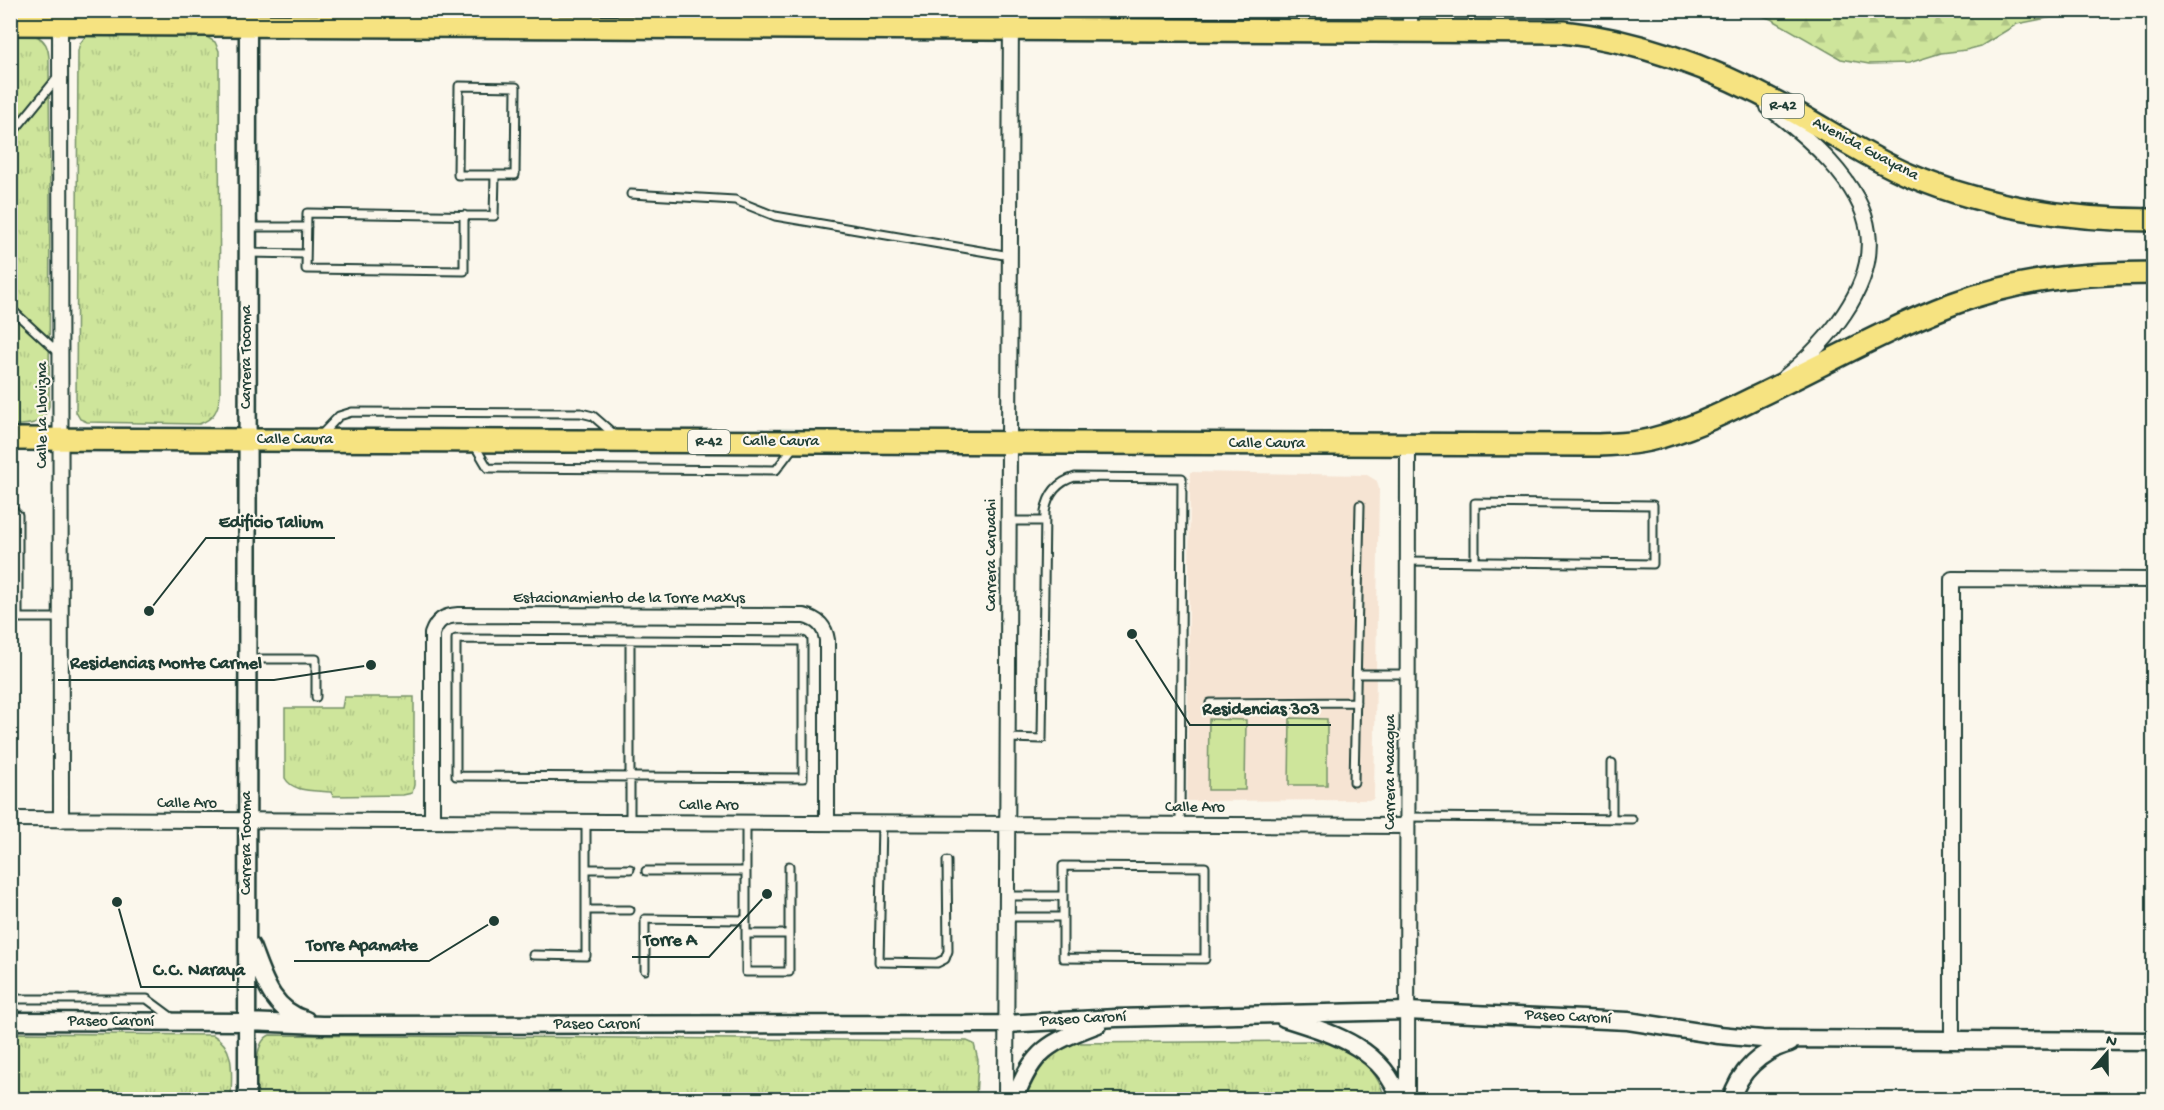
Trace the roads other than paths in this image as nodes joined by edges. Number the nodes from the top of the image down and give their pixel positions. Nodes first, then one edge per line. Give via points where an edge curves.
1 (60, 17) edge
2 (248, 18) edge
3 (460, 18) edge
4 (556, 19) edge
5 (682, 19) edge
6 (751, 19) edge
7 (1011, 20) edge
8 (1410, 20) edge
9 (10, 24) edge
10 (60, 75) junction
11 (1731, 79) junction
12 (10, 136) edge
13 (495, 175) junction
14 (631, 194) dead end
15 (465, 215) junction
16 (2154, 220) edge
17 (248, 227) junction
18 (307, 228) junction
19 (248, 254) junction
20 (306, 254) junction
21 (1010, 256) junction
22 (2154, 273) edge
23 (10, 308) edge
24 (59, 354) junction
25 (1765, 393) junction
26 (10, 439) edge
27 (60, 439) junction
28 (247, 440) junction
29 (317, 440) junction
30 (472, 441) junction
31 (622, 441) junction
32 (797, 442) junction
33 (1009, 443) junction
34 (1407, 445) junction
35 (1360, 505) dead end
36 (10, 507) edge
37 (1008, 521) junction
38 (1045, 521) junction
39 (1407, 561) junction
40 (1475, 562) junction
41 (2154, 580) edge
42 (14, 618) edge
43 (60, 618) junction
44 (630, 640) junction
45 (247, 659) junction
46 (1357, 674) junction
47 (1407, 674) junction
48 (316, 697) dead end
49 (1356, 702) junction
50 (1210, 703) dead end
51 (1007, 738) junction
52 (1612, 763) dead end
53 (630, 777) junction
54 (1354, 782) dead end
55 (10, 819) edge
56 (61, 819) junction
57 (1612, 819) junction
58 (1632, 819) dead end
59 (247, 820) junction
60 (432, 821) junction
61 (1407, 821) junction
62 (586, 822) junction
63 (630, 822) junction
64 (746, 823) junction
65 (827, 823) junction
66 (882, 823) junction
67 (1007, 824) junction
68 (1180, 825) junction
69 (947, 861) dead end
70 (789, 866) dead end
71 (586, 869) junction
72 (630, 869) dead end
73 (646, 871) dead end
74 (746, 871) junction
75 (1006, 896) junction
76 (1063, 896) junction
77 (586, 910) junction
78 (630, 910) dead end
79 (1006, 917) junction
80 (1063, 917) junction
81 (746, 920) junction
82 (746, 934) junction
83 (789, 934) junction
84 (247, 936) junction
85 (533, 955) dead end
86 (645, 970) dead end
87 (10, 999) edge
88 (1407, 1011) junction
89 (1270, 1014) junction
90 (1116, 1018) junction
91 (10, 1021) edge
92 (178, 1022) junction
93 (247, 1022) junction
94 (1006, 1024) junction
95 (322, 1025) junction
96 (1808, 1039) junction
97 (1952, 1040) junction
98 (2154, 1041) edge
99 (247, 1100) edge
100 (1006, 1100) edge
101 (1014, 1100) edge
102 (1400, 1100) edge
103 (1407, 1100) edge
104 (1731, 1100) edge

1 - 2 main road, R-42
1 - 9 main road, R-42
1 - 10 street, Calle La Llovizna
2 - 3 main road, R-42
2 - 17 street, Carrera Tocoma
3 - 4 main road, R-42
4 - 5 main road, R-42
5 - 6 main road, R-42
6 - 7 main road, R-42
7 - 8 main road, R-42
7 - 21 street, Carrera Caruachi
8 - 11 main road, Avenida Guayana / R-42 via 1585,34 1678,58
10 - 12 lane
10 - 24 street, Calle La Llovizna
11 - 16 main road, Avenida Guayana / R-42 via 1906,174 1980,201 2068,215
11 - 25 street via 1813,143 1831,163 1853,194 1868,232 1867,268 1849,306 1816,347
13 - 13 lane via 458,174 459,86 516,87 515,176
13 - 15 lane via 494,216
14 - 21 lane via 735,200 775,216
15 - 18 lane via 307,213
15 - 20 lane via 464,271 306,269
17 - 18 lane
17 - 19 street, Carrera Tocoma
18 - 20 lane
19 - 20 lane
19 - 28 street, Carrera Tocoma
21 - 33 street, Carrera Caruachi
22 - 25 main road, R-42 via 2083,274 1991,291 1906,324
23 - 24 lane
24 - 27 street, Calle La Llovizna
25 - 34 main road, R-42 via 1696,426 1647,440 1567,446
26 - 27 main road, Calle Caura / R-42
27 - 28 main road, Calle Caura / R-42
27 - 43 street, Calle La Llovizna
28 - 29 main road, Calle Caura / R-42
28 - 45 street, Carrera Tocoma
29 - 30 main road, Calle Caura / R-42
29 - 31 lane via 334,420 352,412 588,414
30 - 31 main road, Calle Caura / R-42
30 - 32 lane via 488,468 776,470
31 - 32 main road, Calle Caura / R-42
32 - 33 main road, Calle Caura / R-42
33 - 34 main road, Calle Caura / R-42
33 - 37 street, Carrera Caruachi
34 - 39 street, Carrera Macagua
35 - 46 lane
36 - 42 lane via 18,514
37 - 38 lane
37 - 51 street, Carrera Caruachi
38 - 51 lane via 1042,739
38 - 68 lane via 1048,498 1067,479 1182,478
39 - 40 lane
39 - 47 street, Carrera Macagua
40 - 40 lane via 1475,503 1653,505 1653,564
41 - 97 street via 1952,579
42 - 43 lane
43 - 56 street, Calle La Llovizna
44 - 53 lane
44 - 53 lane via 803,641 803,777
44 - 53 lane via 456,639 456,776
45 - 48 lane via 316,659
45 - 59 street, Carrera Tocoma
46 - 47 lane
46 - 49 lane
47 - 61 street, Carrera Macagua
49 - 50 lane
49 - 54 lane
51 - 67 street, Carrera Caruachi
52 - 57 lane
53 - 63 lane
55 - 56 street, Calle Aro
56 - 59 street, Calle Aro
57 - 58 lane
57 - 61 lane
59 - 60 street, Calle Aro
59 - 84 street, Carrera Tocoma
60 - 62 street, Calle Aro
60 - 65 street, Estacionamiento de la Torre Maxys via 432,639 442,618 804,616 823,627 827,640
61 - 68 street, Calle Aro
61 - 88 street, Carrera Macagua
62 - 63 street, Calle Aro
62 - 71 lane
63 - 64 street, Calle Aro
64 - 65 street, Calle Aro
64 - 74 lane
65 - 66 street, Calle Aro
66 - 67 street, Calle Aro
66 - 69 lane via 879,962 937,963 945,959
67 - 68 street, Calle Aro
67 - 75 street, Carrera Caruachi
70 - 83 lane
71 - 72 lane
71 - 77 lane
73 - 74 lane
74 - 81 lane
75 - 76 lane
75 - 79 street, Carrera Caruachi
76 - 80 lane
76 - 80 lane via 1063,866 1205,867 1205,959 1063,958
77 - 78 lane
77 - 85 lane via 586,956
79 - 80 lane
79 - 94 street, Carrera Caruachi
81 - 82 lane
81 - 86 lane via 645,919
82 - 83 lane
82 - 83 lane via 746,972 789,972
84 - 93 street, Carrera Tocoma
84 - 95 street via 266,985 284,1010
87 - 92 lane via 147,999
88 - 89 street, Paseo Caroní
88 - 96 street, Paseo Caroní via 1628,1021 1719,1035
88 - 103 street, Carrera Macagua
89 - 90 street, Paseo Caroní
89 - 102 street via 1357,1045 1388,1073
90 - 94 street, Paseo Caroní
90 - 101 street via 1046,1048 1031,1062
91 - 92 street, Paseo Caroní
92 - 93 street, Paseo Caroní
93 - 95 street, Paseo Caroní
93 - 99 street, Carrera Tocoma
94 - 95 street, Paseo Caroní
94 - 100 street, Carrera Caruachi
96 - 97 street, Paseo Caroní
96 - 104 street via 1773,1049 1759,1058 1739,1080
97 - 98 street, Paseo Caroní

